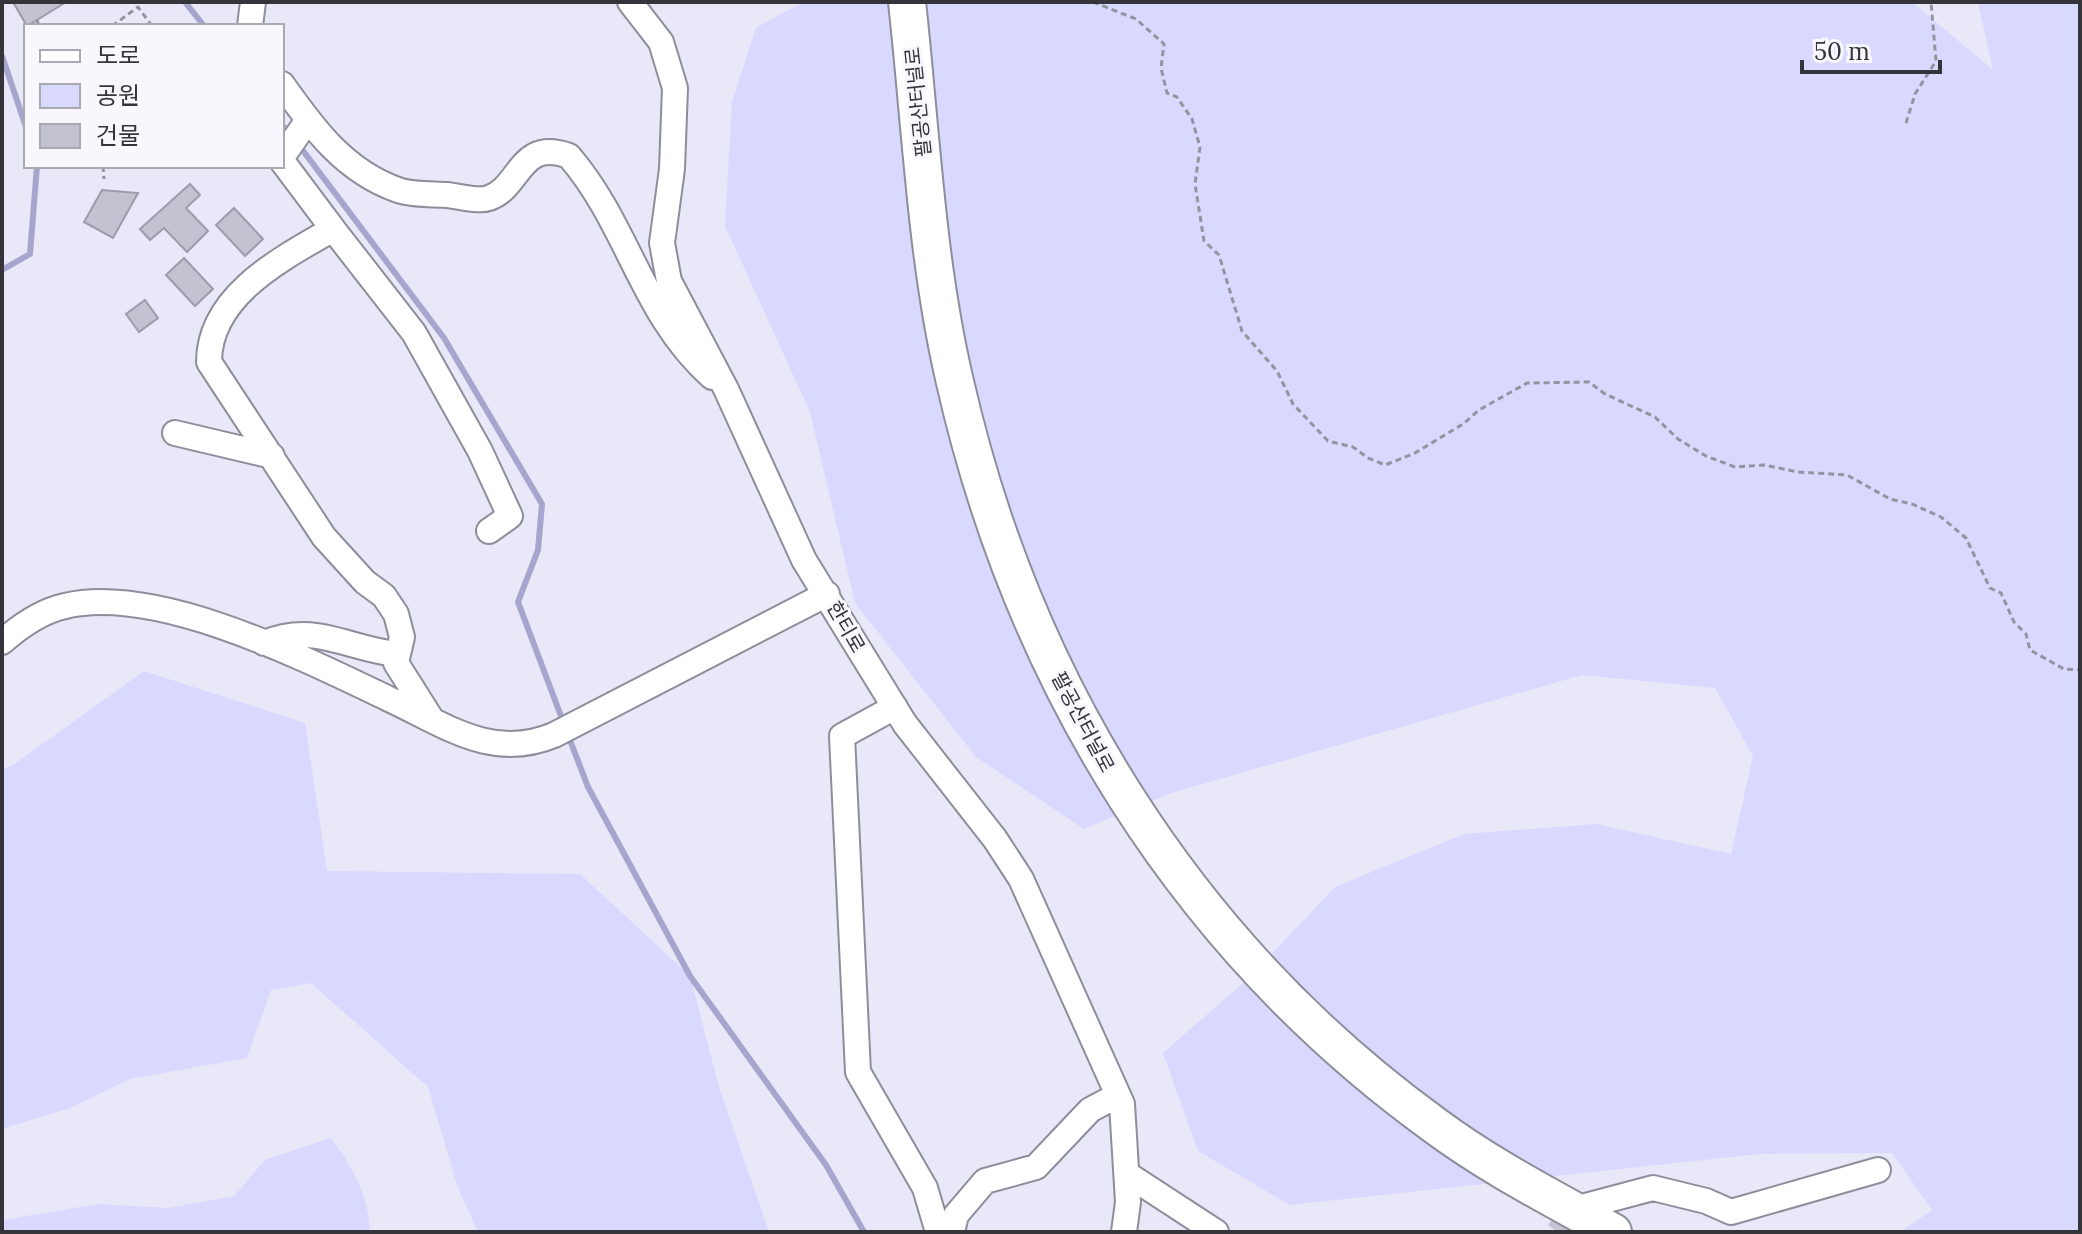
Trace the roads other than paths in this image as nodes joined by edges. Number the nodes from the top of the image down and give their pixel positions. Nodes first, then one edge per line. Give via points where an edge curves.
1 (253, 2) edge
2 (630, 2) edge
3 (888, 2) edge
4 (907, 2) edge
5 (250, 24) edge
6 (284, 87) edge
7 (308, 120) junction
8 (284, 156) edge
9 (284, 162) edge
10 (333, 229) junction
11 (726, 389) junction
12 (175, 433) dead end
13 (272, 456) junction
14 (489, 531) dead end
15 (827, 594) junction
16 (2, 642) edge
17 (264, 643) junction
18 (396, 654) junction
19 (895, 707) junction
20 (432, 720) junction
21 (1118, 1095) junction
22 (1878, 1170) dead end
23 (1127, 1174) junction
24 (1568, 1220) edge
25 (938, 1232) edge
26 (952, 1232) edge
27 (1124, 1232) edge
28 (1216, 1232) edge
29 (1613, 1232) edge

1 - 5 street
2 - 11 street, 한티로 via 661,42 675,88 662,243 666,269
3 - 24 highway, 팔공산터널로 via 917,309 939,416 995,590 1086,777 1192,927 1264,1007 1359,1093 1449,1163
4 - 29 highway, 팔공산터널로 via 938,289 955,383 1015,579 1096,752 1200,904 1308,1022 1493,1166
6 - 7 street
7 - 8 street
7 - 11 street via 340,157 400,190 488,199 525,161 559,152 569,156 614,220 650,302 701,367
9 - 10 street
10 - 13 street via 273,264 218,318 211,338 211,370
10 - 14 street via 414,333 480,451 510,516
11 - 15 street, 한티로 via 787,527
12 - 13 street
13 - 18 street via 324,537 396,614 402,637
15 - 19 street, 한티로
15 - 20 street via 544,739 520,746 493,744
16 - 17 street via 58,608 105,601 172,612
17 - 18 street via 286,634 313,633
17 - 20 street
18 - 20 street via 396,663
19 - 21 street, 한티로 via 1021,879
19 - 25 street via 842,736 858,1072 925,1188
21 - 23 street, 한티로
21 - 26 street via 1090,1110 1036,1167 985,1181 956,1215
22 - 24 street via 1731,1212 1653,1188
23 - 27 street, 한티로
23 - 28 street

